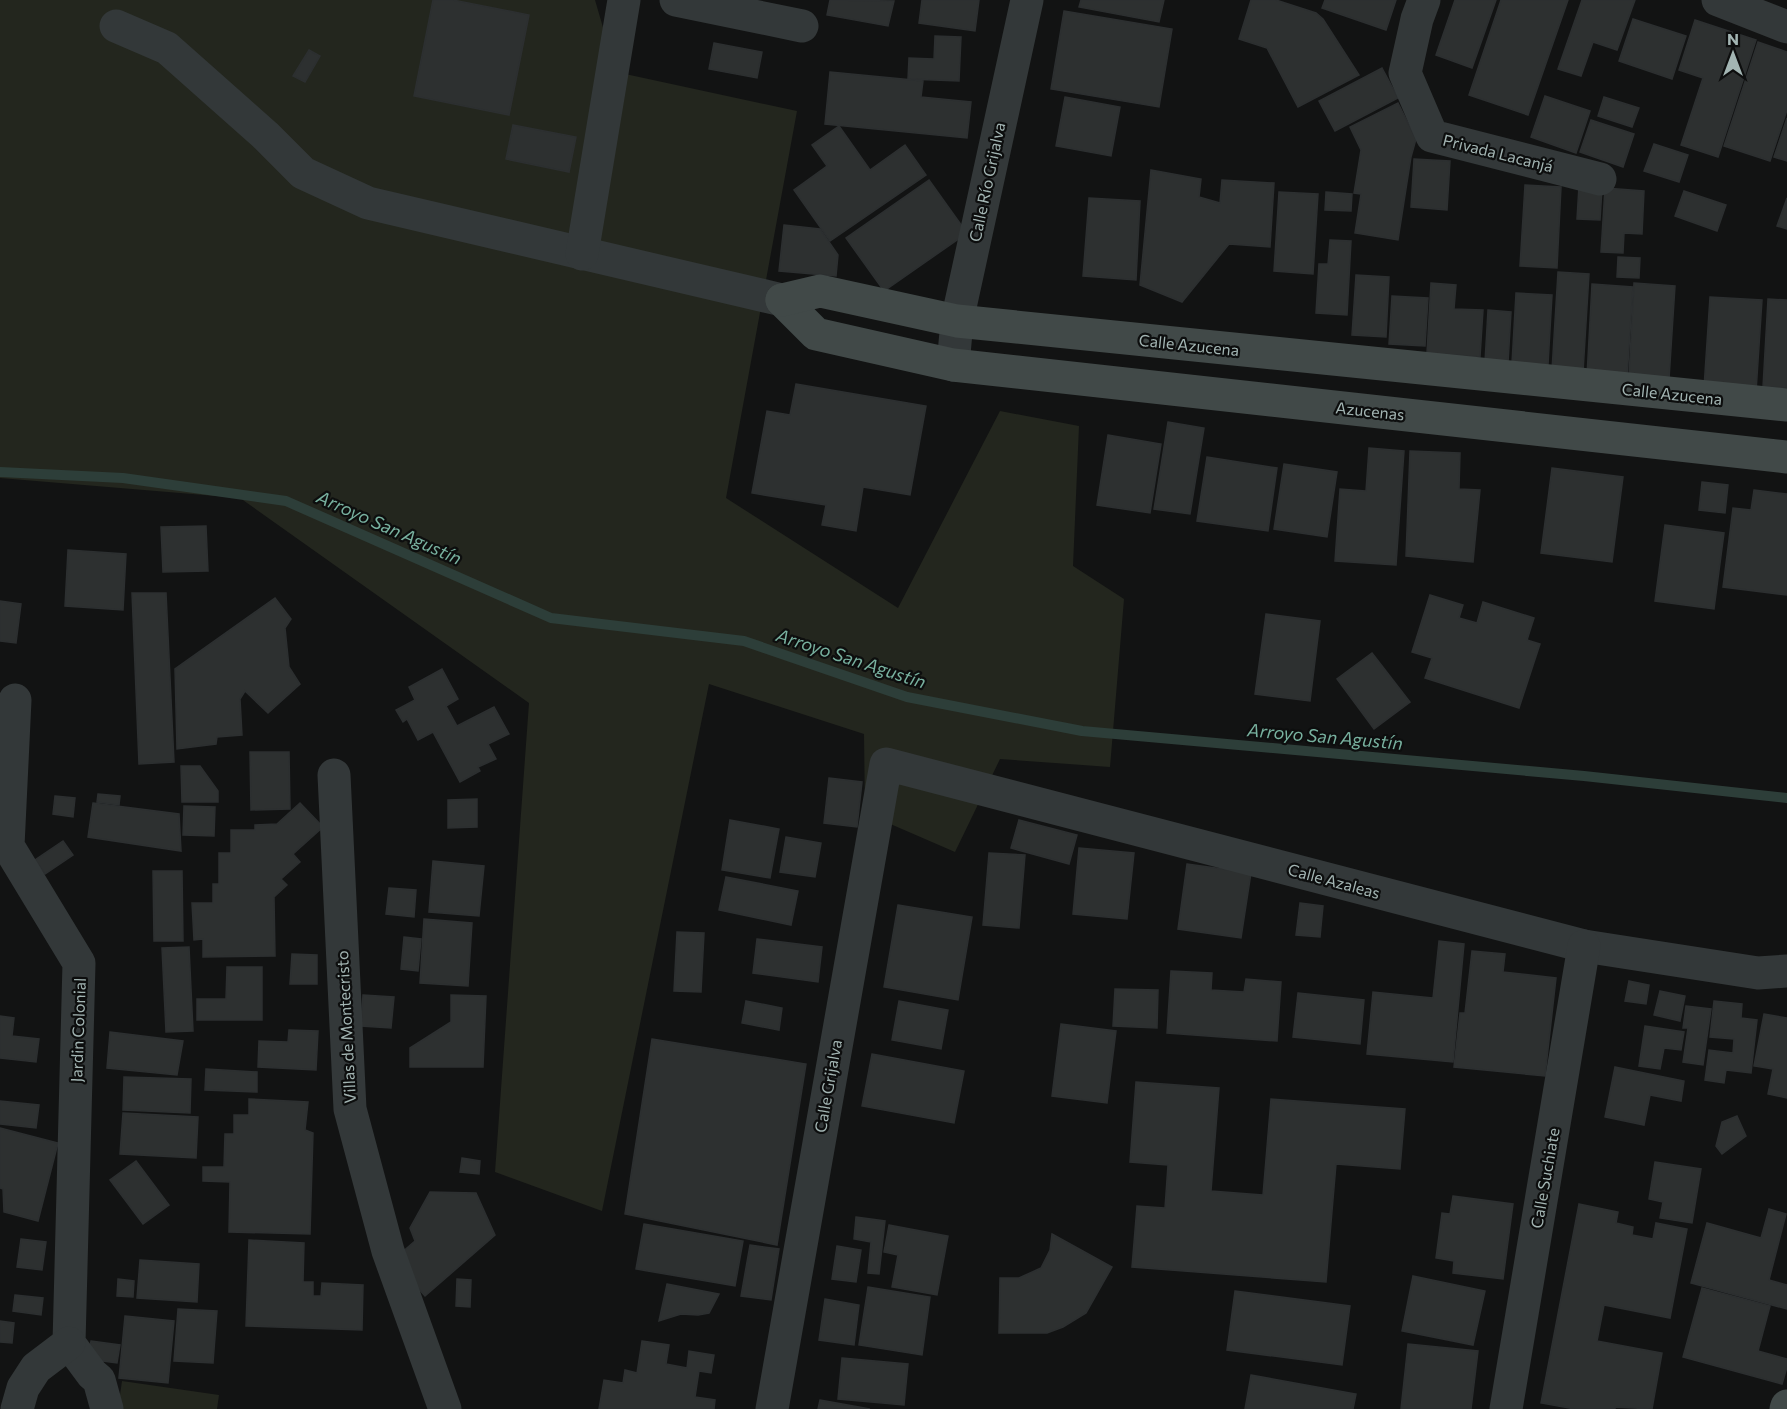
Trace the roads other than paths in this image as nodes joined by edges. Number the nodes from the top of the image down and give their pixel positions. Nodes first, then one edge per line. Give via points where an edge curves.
1 (624, 0) edge
2 (676, 0) edge
3 (1027, 0) edge
4 (1424, 0) edge
5 (1718, 0) edge
6 (116, 26) dead end
7 (802, 26) dead end
8 (1787, 27) edge
9 (1600, 179) dead end
10 (582, 254) junction
11 (782, 300) junction
12 (957, 321) junction
13 (954, 365) junction
14 (1787, 405) edge
15 (1787, 457) edge
16 (15, 700) dead end
17 (886, 764) joint
18 (334, 774) dead end
19 (1584, 946) junction
20 (1787, 971) edge
21 (69, 1343) junction
22 (17, 1409) edge
23 (107, 1409) edge
24 (445, 1409) edge
25 (772, 1409) edge
26 (1506, 1409) edge

1 - 10 street
2 - 7 street
3 - 12 street, Calle Río Grijalva
4 - 9 street, Privada Lacanjá via 1405,73 1432,136
5 - 8 street
6 - 10 street via 167,48 303,173 368,203
10 - 11 street
11 - 12 street, Calle Azucena via 820,291
11 - 13 street via 816,334
12 - 13 street, Calle Río Grijalva
12 - 14 street, Calle Azucena
13 - 15 street, Azucenas
16 - 21 street, Jardin Colonial via 8,846 80,963
17 - 19 street, Calle Azaleas
17 - 25 street, Calle Grijalva
18 - 24 street, Villas de Montecristo via 350,1109 388,1251
19 - 20 street, Calle Azaleas via 1758,973
19 - 26 street, Calle Suchiate
21 - 22 street via 36,1368 23,1388
21 - 23 street via 99,1380

